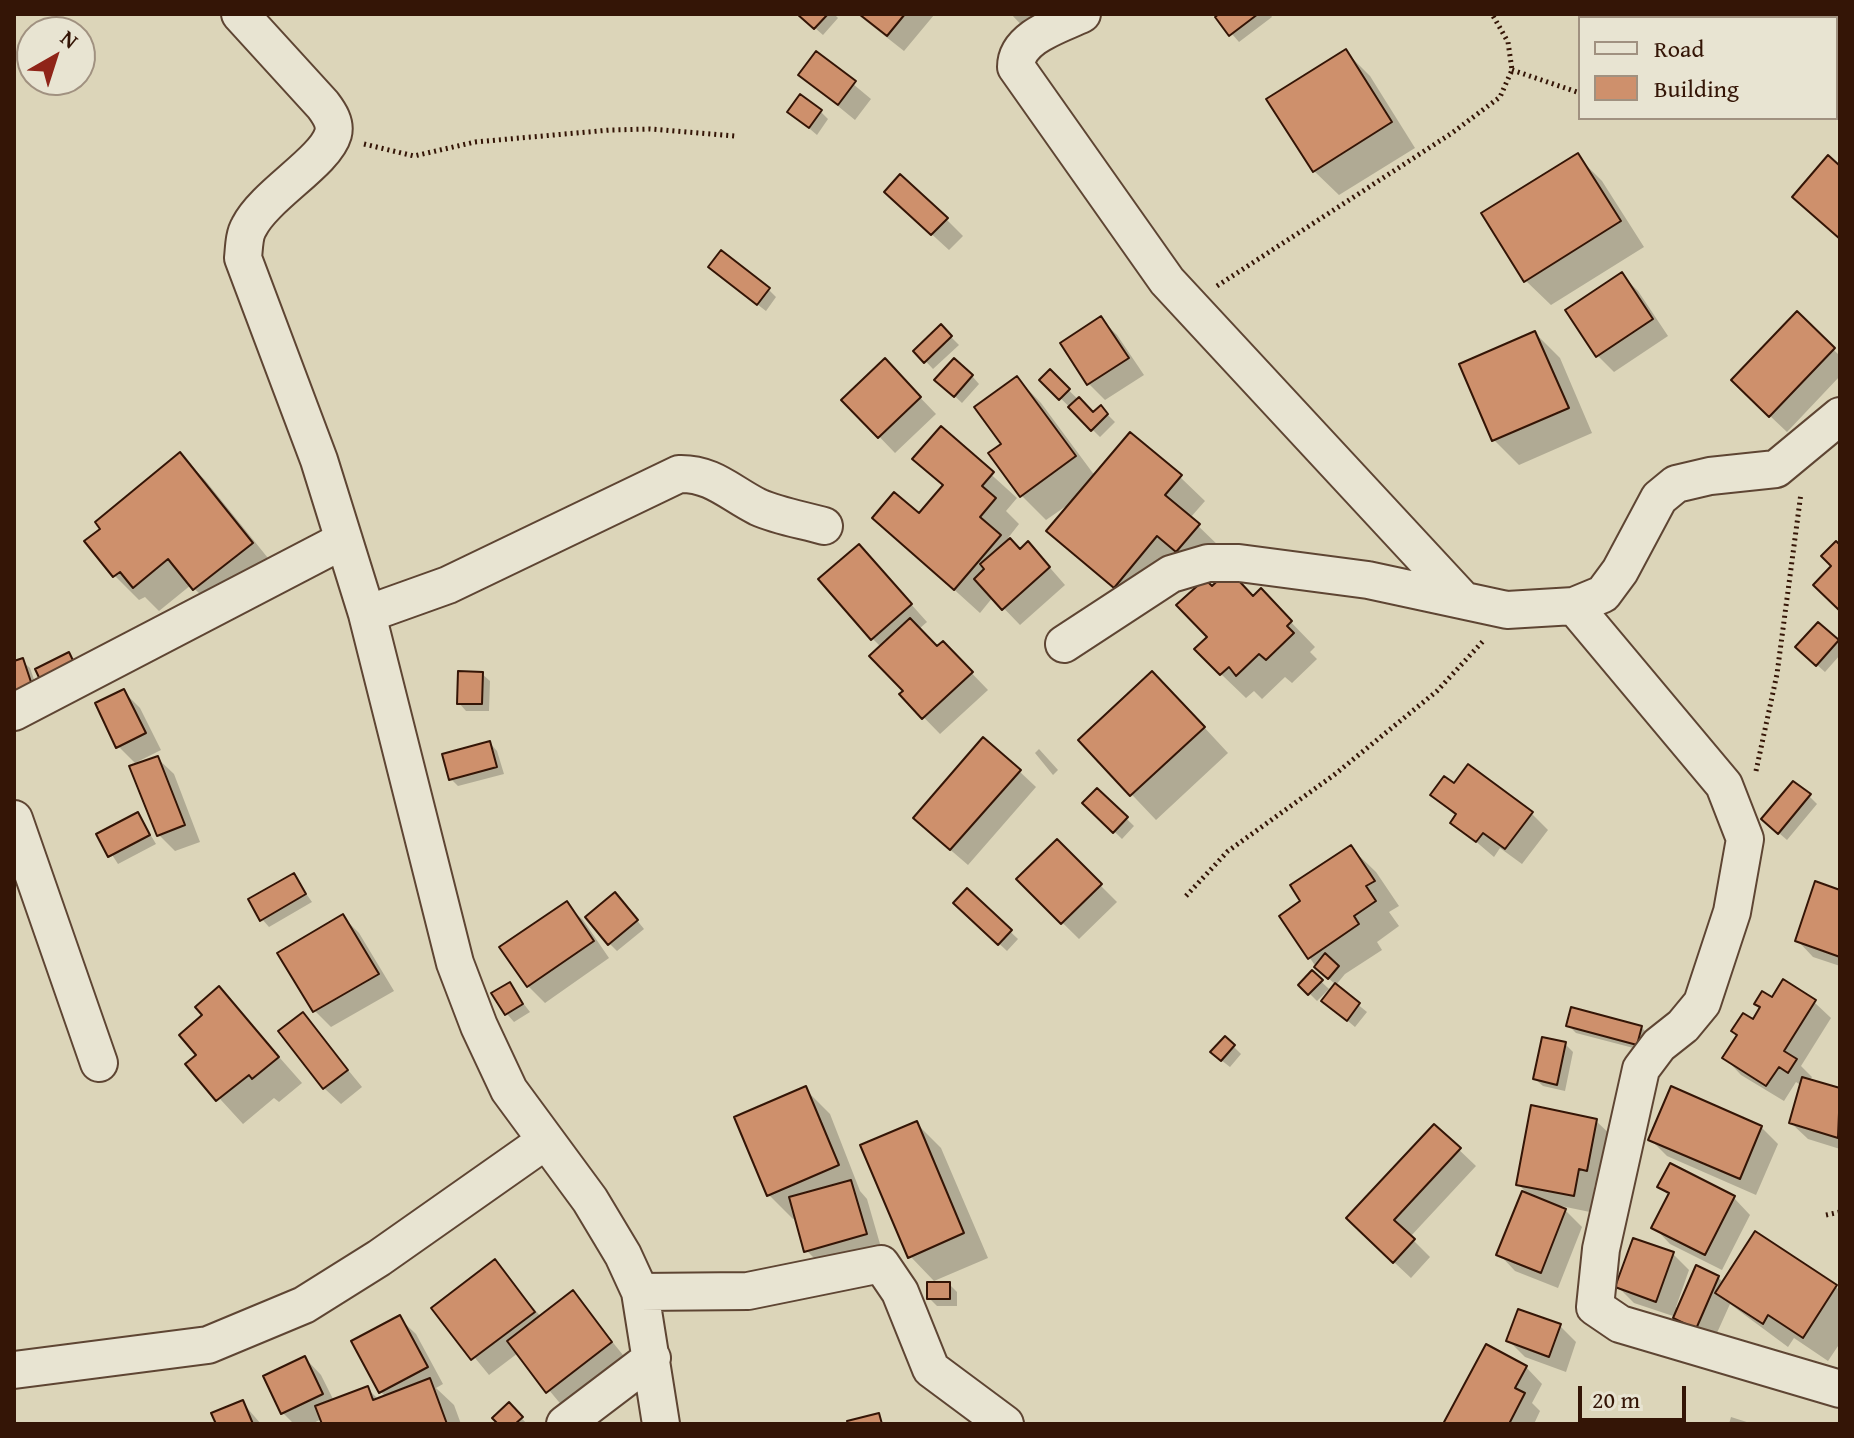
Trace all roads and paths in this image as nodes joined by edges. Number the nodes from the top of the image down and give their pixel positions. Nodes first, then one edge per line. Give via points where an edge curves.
1 (240, 14) edge
2 (1082, 14) edge
3 (1492, 14) edge
4 (1512, 70) junction
5 (1578, 92) edge
6 (333, 133) junction
7 (735, 136) dead end
8 (1189, 304) junction
9 (1840, 416) edge
10 (1802, 448) junction
11 (824, 526) dead end
12 (344, 540) junction
13 (1463, 600) junction
14 (1574, 606) junction
15 (1507, 610) junction
16 (367, 614) junction
17 (1064, 644) dead end
18 (14, 712) edge
19 (1755, 775) dead end
20 (14, 819) edge
21 (1186, 896) dead end
22 (99, 1063) dead end
23 (544, 1142) junction
24 (1840, 1212) edge
25 (1826, 1215) dead end
26 (640, 1292) junction
27 (652, 1358) junction
28 (14, 1370) edge
29 (1840, 1389) edge
30 (565, 1424) edge
31 (661, 1424) edge
32 (1005, 1424) edge

1 - 6 street via 323,105
2 - 8 street via 1023,47 1016,67 1167,281
3 - 4 path via 1508,42
4 - 5 path
4 - 8 path via 1500,97 1452,133
6 - 7 path via 384,152 414,156 475,142 610,130
6 - 12 street via 248,228 243,258
8 - 13 street
9 - 10 street
10 - 14 street via 1776,469 1676,484 1659,498 1603,594
10 - 19 path via 1797,544
11 - 16 street via 759,507 697,473 679,474 448,585
12 - 16 street
12 - 18 street
13 - 15 street
13 - 17 street via 1368,580 1208,563 1171,574
14 - 15 street
14 - 29 street via 1724,785 1745,839 1732,912 1702,1003 1641,1069 1601,1249 1595,1307 1620,1324
15 - 21 path via 1473,656 1437,691 1334,775 1228,851
16 - 23 street via 455,963 509,1090
20 - 22 street
23 - 26 street via 590,1200
23 - 28 street via 304,1305 208,1345
24 - 25 path
26 - 27 street
26 - 32 street via 748,1291 881,1264 900,1292 931,1369
27 - 30 street
27 - 31 street

